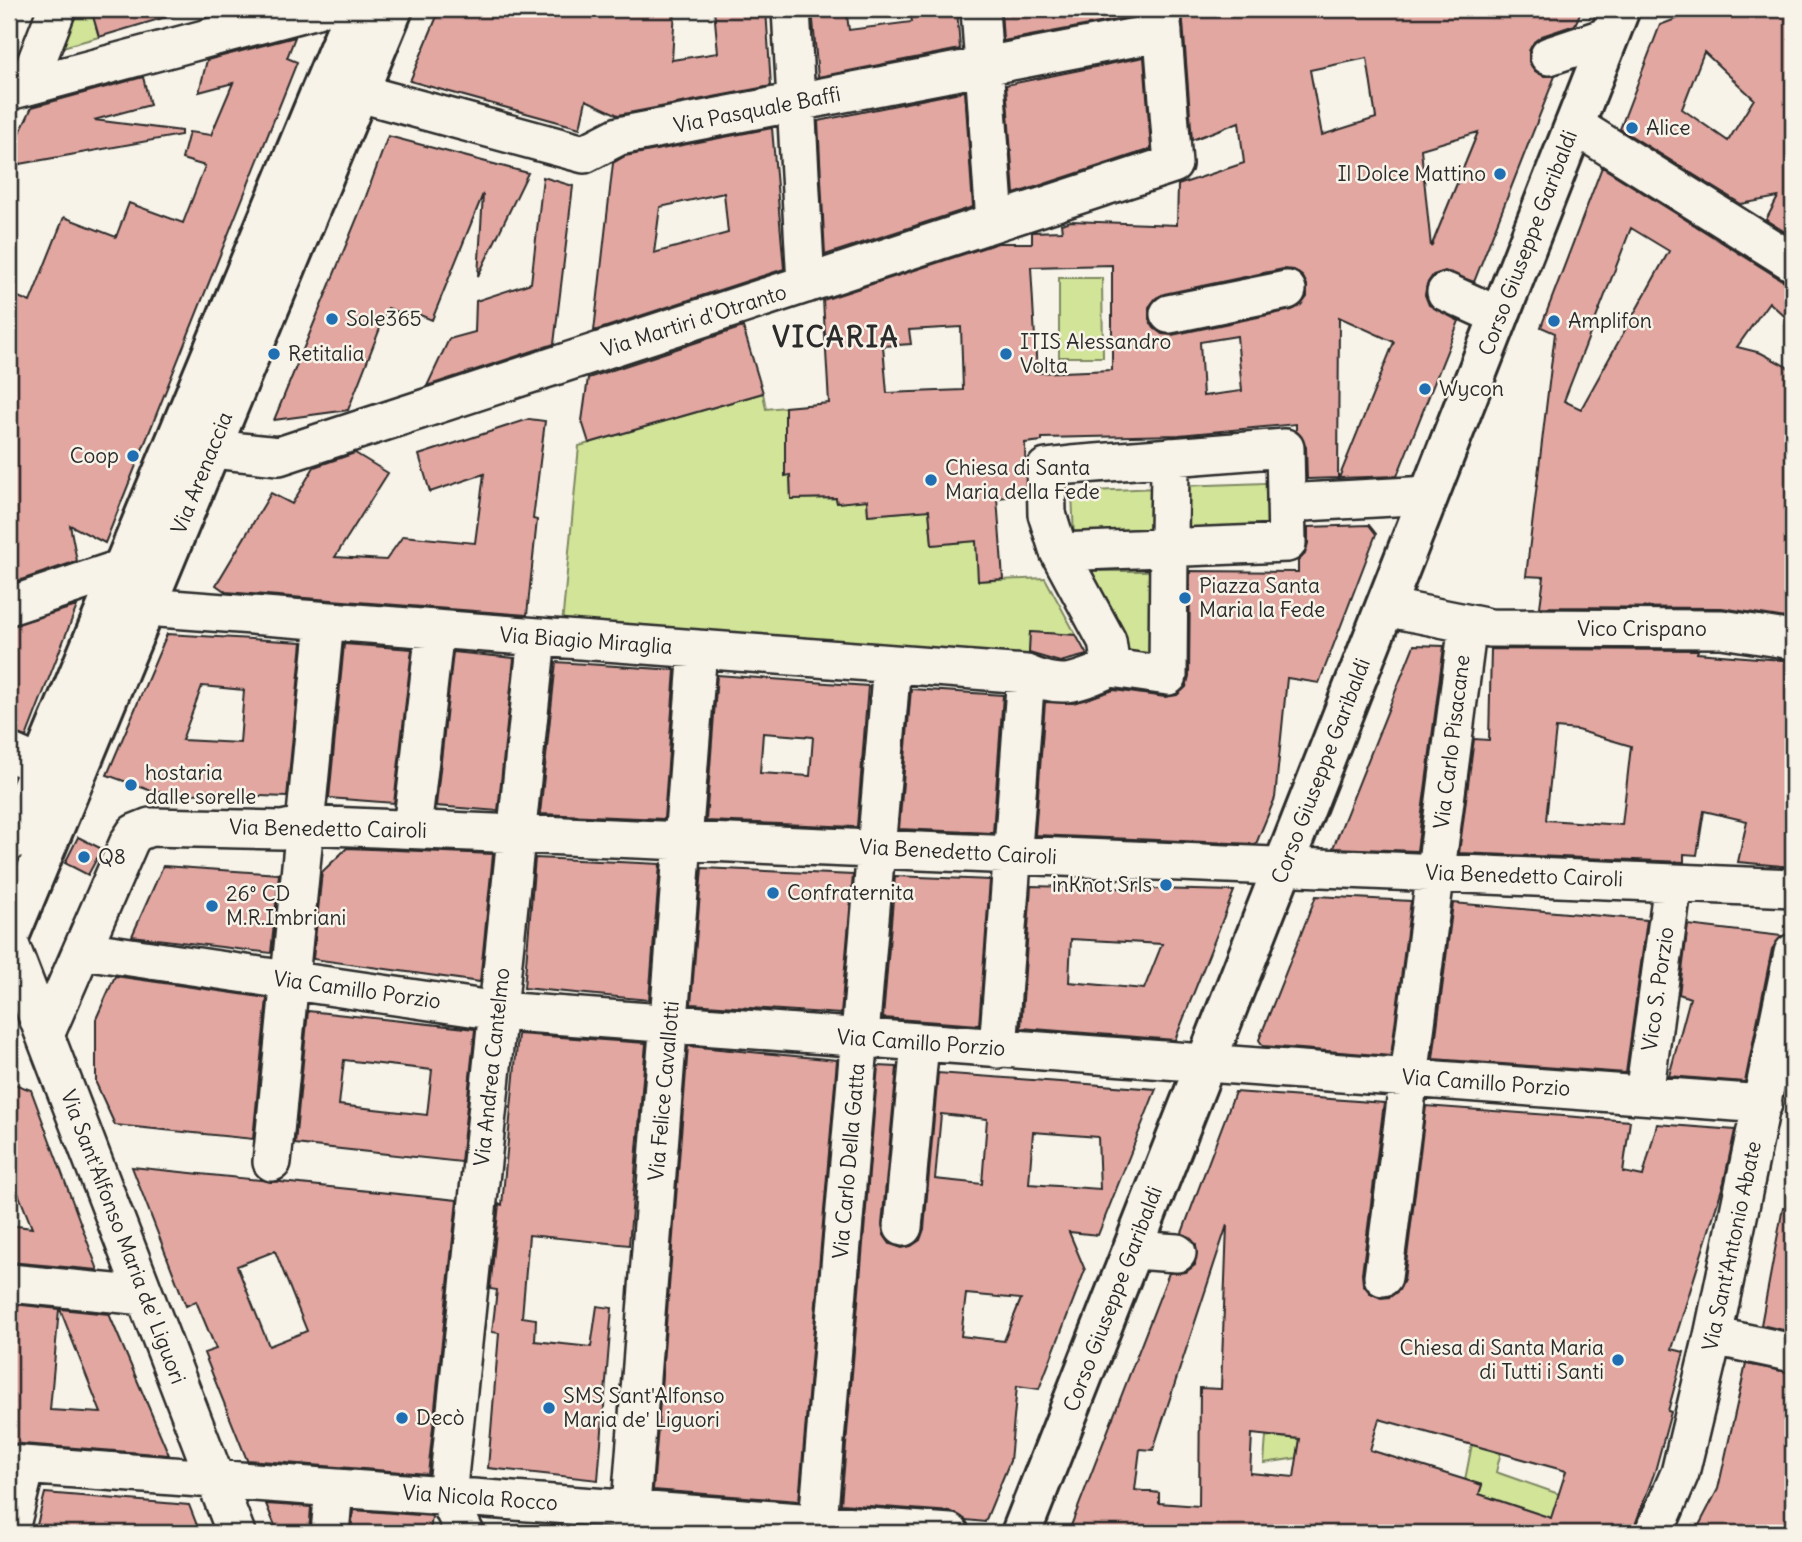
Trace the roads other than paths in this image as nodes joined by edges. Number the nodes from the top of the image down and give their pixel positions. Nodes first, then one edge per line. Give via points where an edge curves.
1 (57, 9) edge
2 (317, 9) edge
3 (355, 9) edge
4 (393, 9) edge
5 (792, 9) edge
6 (979, 9) edge
7 (1162, 20) edge
8 (1615, 22) edge
9 (1549, 56) dead end
10 (984, 66) junction
11 (18, 88) edge
12 (359, 93) junction
13 (796, 102) junction
14 (1574, 125) junction
15 (995, 222) junction
16 (1793, 262) edge
17 (806, 284) junction
18 (1287, 290) dead end
19 (1446, 292) dead end
20 (1168, 314) dead end
21 (1499, 316) junction
22 (212, 449) junction
23 (1170, 457) junction
24 (1429, 495) junction
25 (1286, 503) junction
26 (1169, 548) junction
27 (1059, 552) junction
28 (123, 568) junction
29 (9, 606) edge
30 (146, 607) junction
31 (1385, 607) junction
32 (325, 621) junction
33 (1479, 626) junction
34 (435, 629) junction
35 (537, 637) junction
36 (1793, 640) edge
37 (698, 649) junction
38 (892, 664) junction
39 (1111, 668) junction
40 (1026, 674) junction
41 (25, 759) edge
42 (305, 825) junction
43 (412, 829) junction
44 (517, 834) junction
45 (683, 841) junction
46 (9, 842) edge
47 (876, 849) junction
48 (1013, 854) junction
49 (1283, 868) junction
50 (1435, 872) junction
51 (1673, 883) junction
52 (1793, 888) edge
53 (9, 939) edge
54 (83, 950) junction
55 (1793, 953) edge
56 (290, 980) junction
57 (27, 989) junction
58 (65, 990) junction
59 (498, 1011) junction
60 (669, 1024) junction
61 (45, 1035) junction
62 (860, 1040) junction
63 (920, 1043) junction
64 (998, 1049) junction
65 (1206, 1062) junction
66 (1408, 1077) junction
67 (1644, 1095) junction
68 (1763, 1104) junction
69 (272, 1162) dead end
70 (903, 1227) dead end
71 (1133, 1250) junction
72 (1177, 1253) dead end
73 (1383, 1277) dead end
74 (9, 1283) edge
75 (145, 1296) junction
76 (1713, 1336) junction
77 (1793, 1353) edge
78 (17, 1465) edge
79 (215, 1480) junction
80 (334, 1488) junction
81 (447, 1496) junction
82 (629, 1521) edge
83 (818, 1527) edge
84 (9, 1533) edge
85 (236, 1533) edge
86 (330, 1533) edge
87 (465, 1533) edge
88 (950, 1533) edge
89 (1021, 1533) edge
90 (1654, 1533) edge

1 - 11 street
2 - 11 street
3 - 28 main road, Via Arenaccia
4 - 12 main road, Via Arenaccia
5 - 13 street
6 - 10 street
7 - 10 street, Via Pasquale Baffi
7 - 15 street, Via Martiri d'Otranto via 1173,164
8 - 9 street
8 - 14 main road, Corso Giuseppe Garibaldi
10 - 13 street, Via Pasquale Baffi
10 - 15 street
12 - 13 street, Via Pasquale Baffi via 584,154 619,136
12 - 22 main road, Via Arenaccia
13 - 17 street
14 - 16 street
14 - 21 main road, Corso Giuseppe Garibaldi
15 - 17 street, Via Martiri d'Otranto
17 - 22 street, Via Martiri d'Otranto via 278,456
18 - 20 street
19 - 21 street
21 - 24 main road, Corso Giuseppe Garibaldi
22 - 30 main road, Via Arenaccia
23 - 25 street via 1285,448
23 - 26 street
23 - 27 street via 1046,467 1047,514
24 - 25 street
24 - 31 main road, Corso Giuseppe Garibaldi
25 - 26 street via 1287,543
26 - 27 street
26 - 39 street via 1168,676
27 - 39 street via 1107,641
28 - 29 street
28 - 41 main road, Via Arenaccia
30 - 32 street, Via Biagio Miraglia
30 - 53 main road, Via Arenaccia
31 - 33 street, Vico Crispano
31 - 49 main road, Corso Giuseppe Garibaldi
32 - 34 street, Via Biagio Miraglia
32 - 42 street
33 - 36 street, Vico Crispano via 1722,629
33 - 50 street, Via Carlo Pisacane
34 - 35 street, Via Biagio Miraglia
34 - 43 street
35 - 37 street, Via Biagio Miraglia
35 - 44 street, Via Andrea Cantelmo
37 - 38 street, Via Biagio Miraglia
37 - 45 street, Via Felice Cavallotti
38 - 40 street, Via Biagio Miraglia
38 - 47 street, Via Carlo Della Gatta
39 - 40 street, Via Biagio Miraglia via 1075,683 1047,684
40 - 48 street
41 - 46 main road, Via Arenaccia
42 - 43 street, Via Benedetto Cairoli
42 - 54 street, Via Benedetto Cairoli via 282,830 150,827 135,832
42 - 56 street
43 - 44 street, Via Benedetto Cairoli
44 - 45 street, Via Benedetto Cairoli
44 - 59 street, Via Andrea Cantelmo
45 - 47 street, Via Benedetto Cairoli
45 - 60 street, Via Felice Cavallotti
47 - 48 street, Via Benedetto Cairoli
47 - 62 street, Via Carlo Della Gatta
48 - 49 street, Via Benedetto Cairoli
48 - 64 street
49 - 50 street, Via Benedetto Cairoli
49 - 65 main road, Corso Giuseppe Garibaldi
50 - 51 street, Via Benedetto Cairoli
50 - 66 street, Via Carlo Pisacane
51 - 52 street, Via Benedetto Cairoli
51 - 67 street, Vico S. Porzio
53 - 57 street, Via Sant'Alfonso Maria de' Liguori
54 - 56 street, Via Camillo Porzio
54 - 58 street
55 - 68 street, Via Sant'Antonio Abate
56 - 59 street, Via Camillo Porzio
56 - 69 street
57 - 58 street
57 - 61 street, Via Sant'Alfonso Maria de' Liguori
58 - 61 street
59 - 60 street, Via Camillo Porzio
59 - 81 street, Via Andrea Cantelmo
60 - 62 street, Via Camillo Porzio
60 - 82 street, Via Felice Cavallotti
61 - 75 street, Via Sant'Alfonso Maria de' Liguori
62 - 63 street, Via Camillo Porzio
62 - 83 street, Via Carlo Della Gatta
63 - 64 street, Via Camillo Porzio
63 - 70 street
64 - 65 street, Via Camillo Porzio
65 - 66 street, Via Camillo Porzio
65 - 71 main road, Corso Giuseppe Garibaldi
66 - 67 street, Via Camillo Porzio
66 - 73 street, Via Carlo Pisacane
67 - 68 street, Via Camillo Porzio
68 - 76 street, Via Sant'Antonio Abate
71 - 72 street
71 - 89 main road, Corso Giuseppe Garibaldi
74 - 75 street
75 - 79 street, Via Sant'Alfonso Maria de' Liguori
76 - 77 street
76 - 90 street, Via Sant'Antonio Abate via 1676,1488
78 - 79 street, Via Nicola Rocco
78 - 84 street
79 - 80 street, Via Nicola Rocco
79 - 85 street, Via Sant'Alfonso Maria de' Liguori
80 - 81 street, Via Nicola Rocco
80 - 86 street
81 - 82 street, Via Nicola Rocco
81 - 87 street
82 - 83 street, Via Nicola Rocco
83 - 88 street, Via Nicola Rocco

